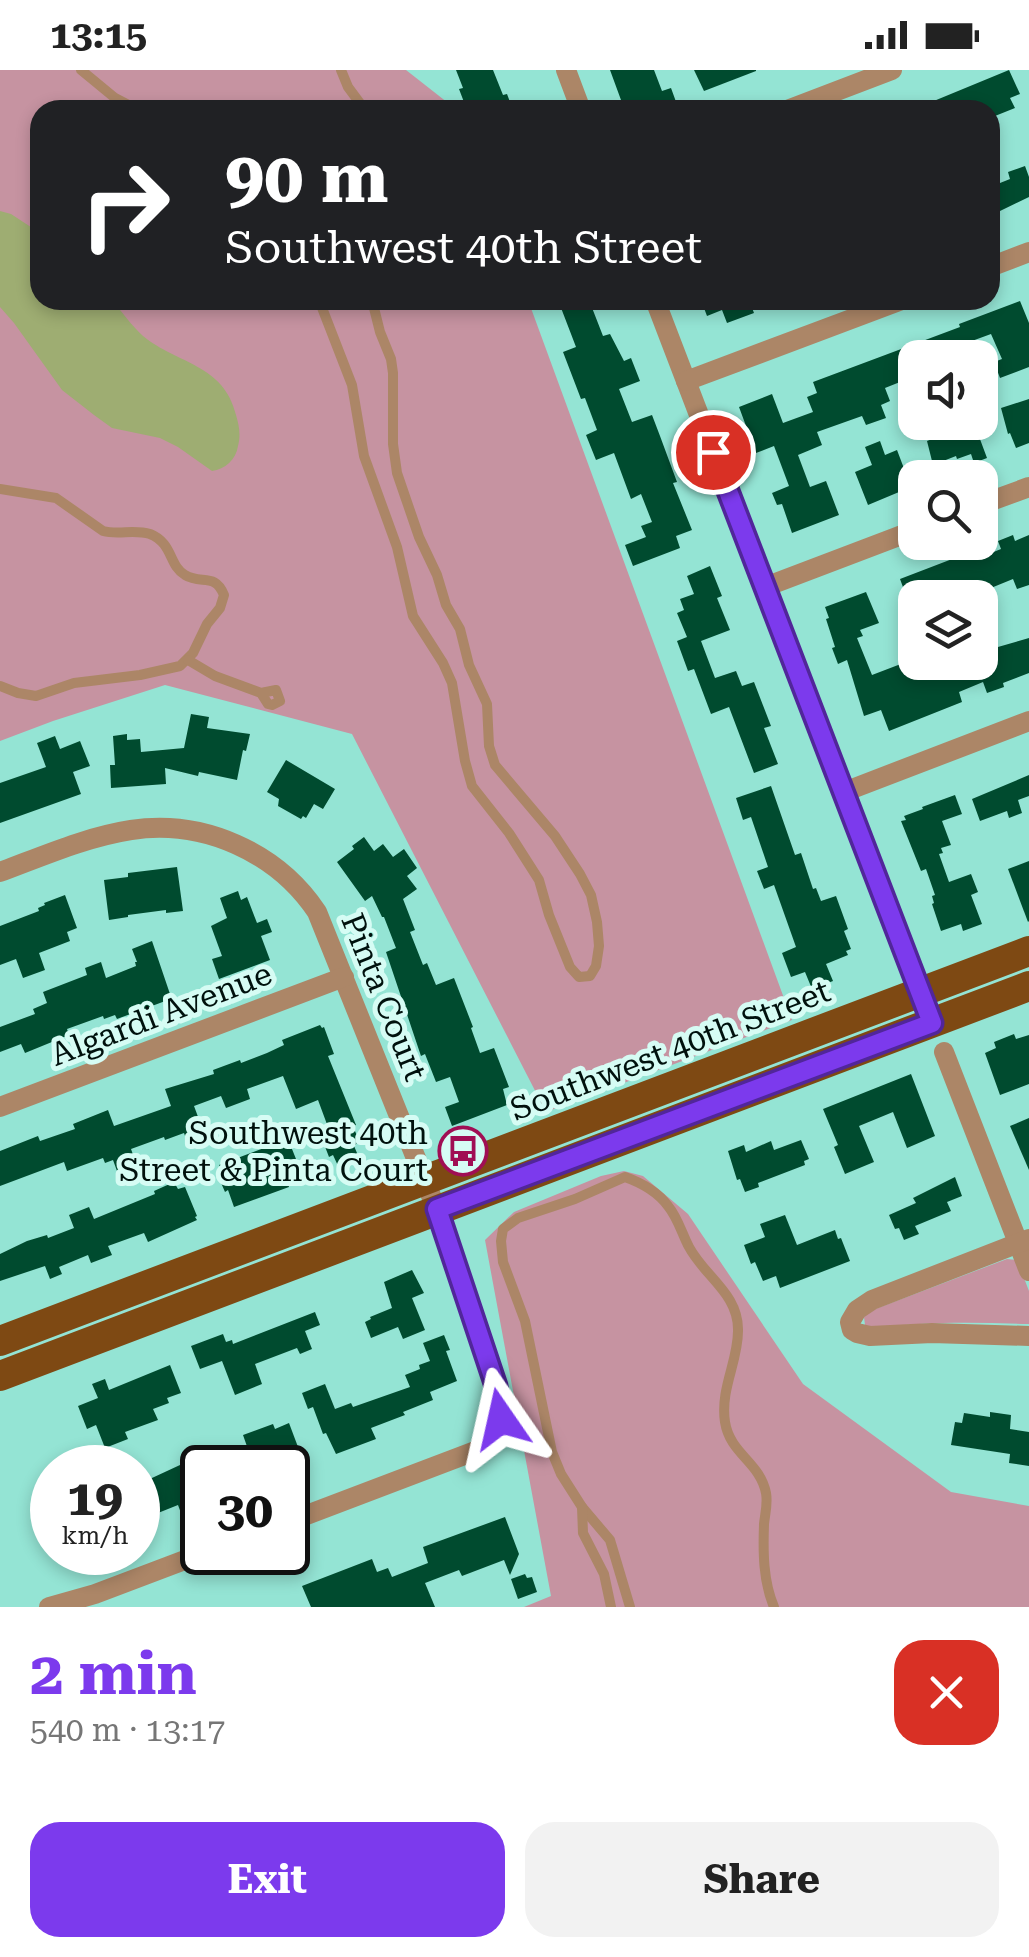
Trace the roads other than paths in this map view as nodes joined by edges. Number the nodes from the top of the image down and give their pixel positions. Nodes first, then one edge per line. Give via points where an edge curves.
1 (82, 70) edge
2 (341, 70) edge
3 (566, 70) edge
4 (892, 70) edge
5 (120, 100) edge
6 (357, 100) edge
7 (578, 100) edge
8 (813, 100) edge
9 (1029, 252) edge
10 (1000, 262) edge
11 (323, 310) edge
12 (374, 310) edge
13 (658, 310) edge
14 (876, 310) edge
15 (686, 382) junction
16 (1029, 487) edge
17 (0, 489) edge
18 (998, 498) edge
19 (898, 536) edge
20 (765, 587) junction
21 (188, 660) junction
22 (0, 686) edge
23 (261, 692) dead end
24 (1029, 721) edge
25 (844, 792) junction
26 (0, 872) edge
27 (1029, 952) edge
28 (344, 978) junction
29 (1029, 986) edge
30 (920, 992) junction
31 (932, 1023) junction
32 (944, 1052) dead end
33 (0, 1108) edge
34 (425, 1179) junction
35 (437, 1209) junction
36 (1024, 1241) edge
37 (1029, 1271) edge
38 (1029, 1336) edge
39 (0, 1341) edge
40 (0, 1376) edge
41 (582, 1507) junction
42 (310, 1514) edge
43 (180, 1562) edge
44 (48, 1607) edge
45 (611, 1607) edge
46 (630, 1607) edge
47 (774, 1607) edge

1 - 5 lane
2 - 6 lane
3 - 7 street
4 - 8 street
9 - 10 street
11 - 12 lane via 352,385 364,456 413,616 452,683 472,786 539,880 570,967 579,977 590,976 598,946 591,895 555,836 495,765 487,704 398,473 391,359
13 - 15 street
14 - 15 street
15 - 20 street
16 - 18 street
17 - 21 lane via 56,498 103,531 152,535 182,574 219,584 223,601
19 - 20 street
20 - 25 street
21 - 22 lane via 172,669 74,683 36,696
21 - 23 lane
24 - 25 street
25 - 30 street
26 - 28 street, Pinta Court via 132,830 217,836 263,858 307,896
27 - 30 main road, Southwest 40th Street
28 - 33 street, Algardi Avenue
28 - 34 street, Pinta Court
29 - 31 main road, Southwest 40th Street
30 - 31 street
30 - 34 main road, Southwest 40th Street
31 - 35 main road, Southwest 40th Street
32 - 36 street
34 - 35 street, Pinta Court
34 - 39 main road, Southwest 40th Street
35 - 40 main road, Southwest 40th Street
35 - 42 street, Pinta Court via 500,1398 496,1434 476,1452
36 - 37 street
36 - 38 street via 872,1300 852,1315 850,1326 870,1336
41 - 45 lane via 583,1532
41 - 46 lane via 610,1540
41 - 47 lane via 552,1452 501,1241 503,1229 518,1218 625,1176 668,1204 737,1315 725,1421 738,1452 764,1483 765,1576
43 - 44 street

